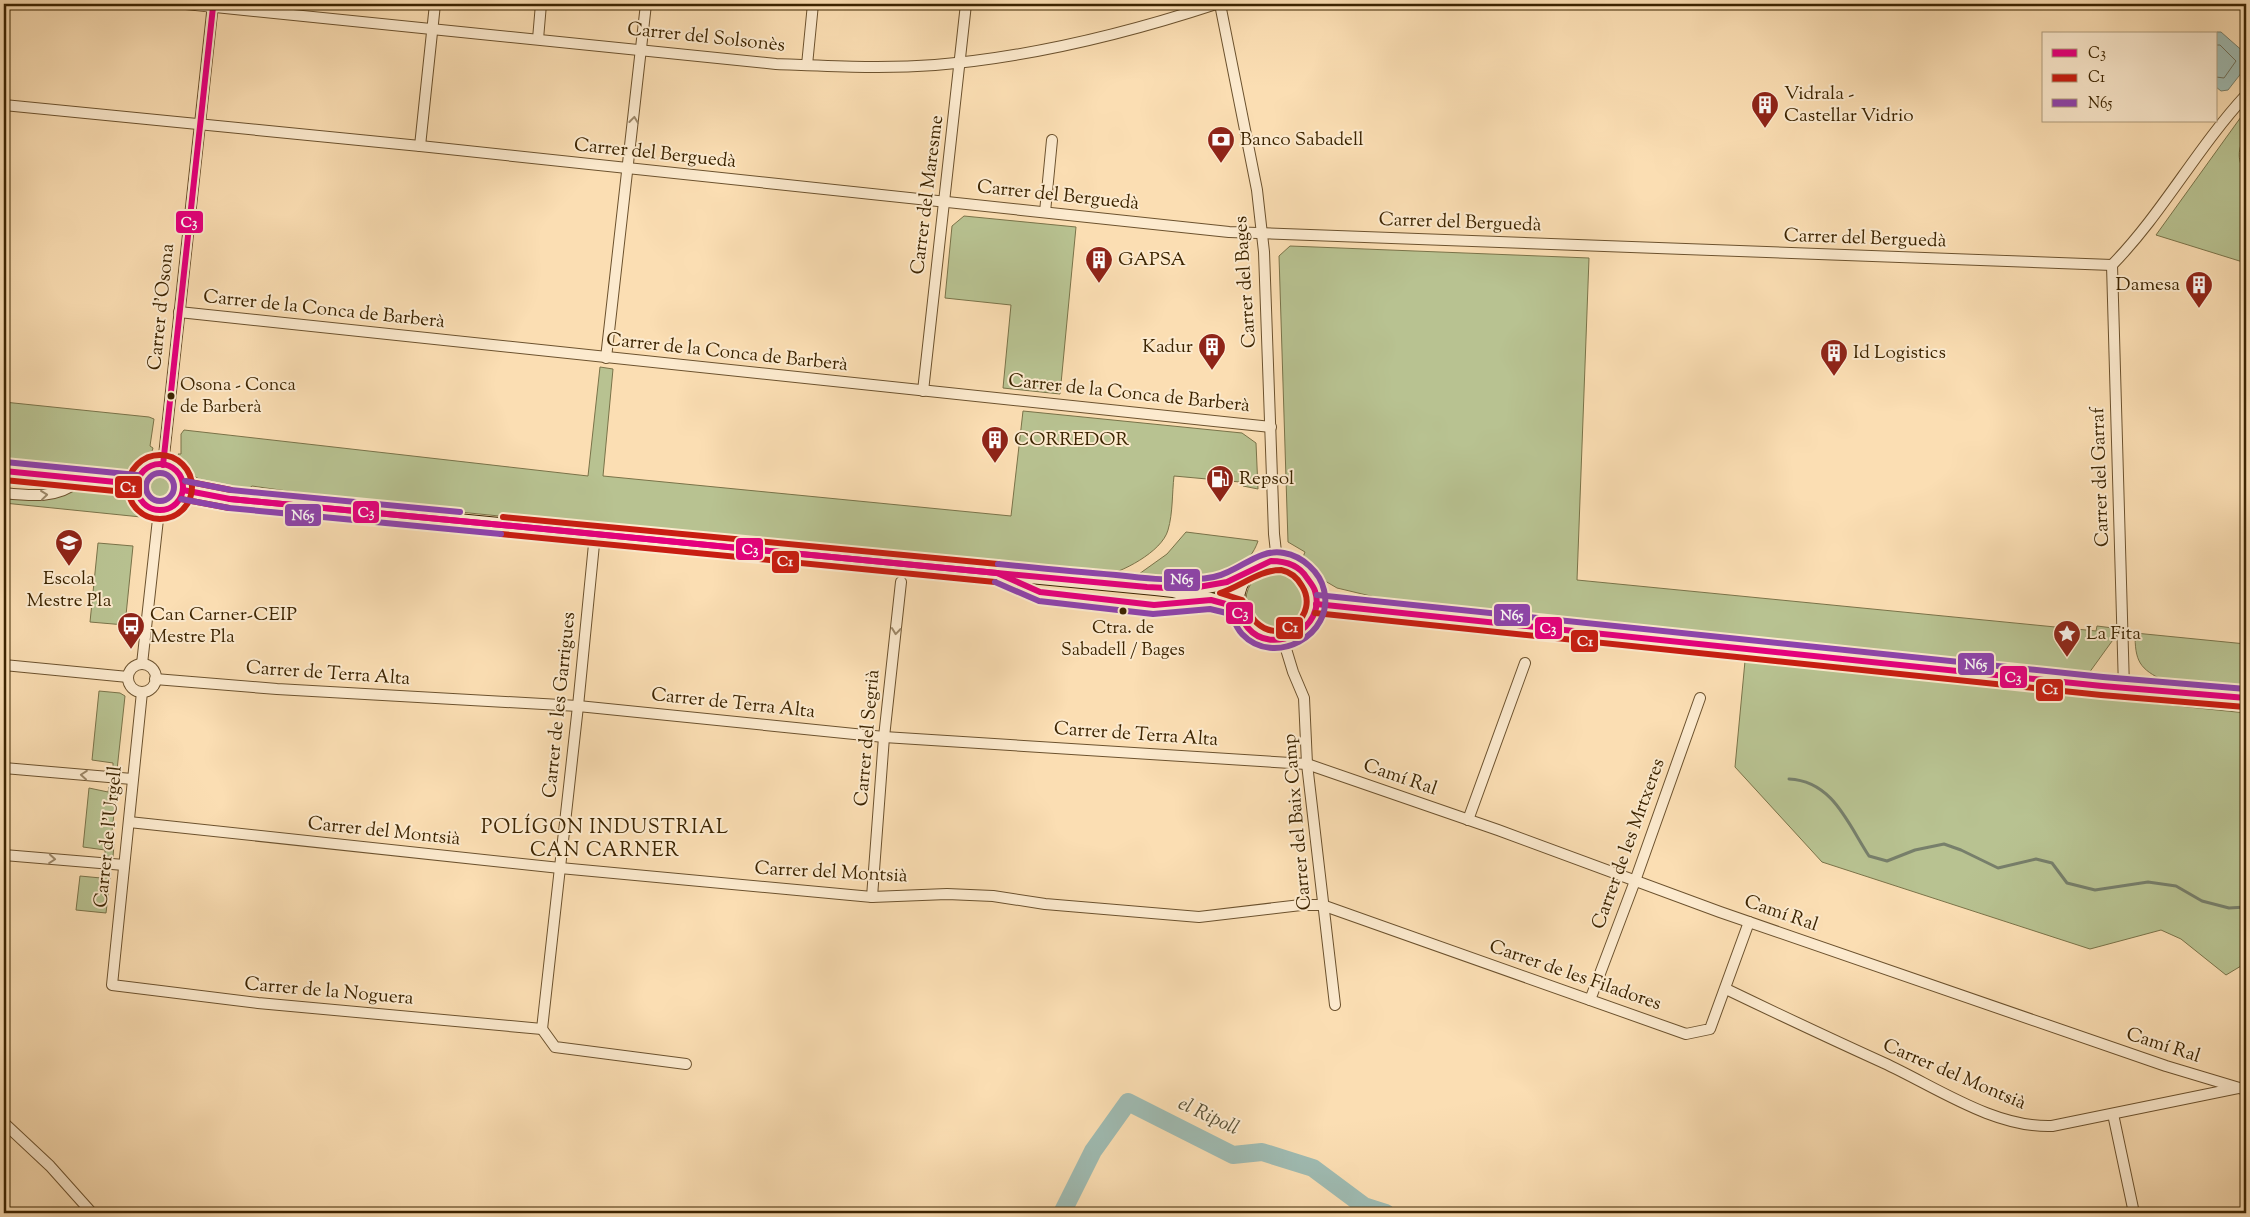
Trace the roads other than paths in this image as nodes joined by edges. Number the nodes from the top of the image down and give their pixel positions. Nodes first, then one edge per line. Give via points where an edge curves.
1 (186, 4) edge
2 (435, 4) edge
3 (542, 4) edge
4 (646, 4) edge
5 (813, 4) edge
6 (966, 4) edge
7 (1218, 4) edge
8 (213, 5) edge
9 (432, 29) junction
10 (538, 39) junction
11 (641, 50) junction
12 (961, 62) junction
13 (807, 65) junction
14 (2246, 95) edge
15 (4, 105) edge
16 (200, 125) junction
17 (1052, 140) dead end
18 (420, 146) junction
19 (628, 168) junction
20 (945, 202) junction
21 (1045, 212) junction
22 (1262, 234) junction
23 (2112, 265) junction
24 (179, 312) junction
25 (606, 358) junction
26 (923, 390) junction
27 (1271, 427) junction
28 (163, 465) junction
29 (4, 472) edge
30 (80, 480) junction
31 (136, 484) junction
32 (183, 490) junction
33 (4, 493) edge
34 (160, 510) junction
35 (595, 534) junction
36 (1277, 561) junction
37 (1247, 574) junction
38 (901, 582) dead end
39 (1173, 590) junction
40 (1316, 604) junction
41 (1237, 607) junction
42 (1288, 639) junction
43 (1525, 663) dead end
44 (142, 664) junction
45 (4, 665) edge
46 (128, 677) junction
47 (156, 679) junction
48 (2124, 688) junction
49 (142, 692) junction
50 (1700, 698) dead end
51 (2246, 698) edge
52 (578, 706) junction
53 (884, 737) junction
54 (1307, 764) junction
55 (4, 768) edge
56 (132, 779) junction
57 (1468, 820) junction
58 (129, 822) junction
59 (4, 855) edge
60 (124, 865) junction
61 (560, 868) junction
62 (1636, 881) junction
63 (872, 897) junction
64 (1322, 906) junction
65 (1749, 922) junction
66 (112, 985) joint
67 (1726, 989) junction
68 (1590, 1000) junction
69 (1336, 1005) dead end
70 (542, 1028) junction
71 (686, 1064) dead end
72 (2243, 1089) edge
73 (2113, 1114) junction
74 (4, 1123) edge
75 (92, 1213) edge
76 (2134, 1213) edge

1 - 8 street, Carrer del Solsonès
2 - 9 street
3 - 10 street
4 - 11 street
5 - 13 street
6 - 12 street, Carrer del Maresme
7 - 12 street, Carrer del Solsonès via 1095,40
7 - 22 street, Carrer del Bages via 1257,190
8 - 9 street, Carrer del Solsonès
8 - 16 street, Carrer d'Osona
9 - 10 street, Carrer del Solsonès
9 - 18 street
10 - 11 street, Carrer del Solsonès
11 - 13 street, Carrer del Solsonès
19 -> 11 street
12 - 13 street, Carrer del Solsonès via 871,67
12 - 20 street, Carrer del Maresme
14 - 23 street
15 - 16 street, Carrer del Berguedà
16 - 18 street, Carrer del Berguedà
16 - 24 street, Carrer d'Osona
17 - 21 street
18 - 19 street, Carrer del Berguedà
19 - 20 street, Carrer del Berguedà
19 - 25 street
20 - 21 street, Carrer del Berguedà
20 - 26 street, Carrer del Maresme
21 - 22 street, Carrer del Berguedà
22 - 23 street, Carrer del Berguedà
22 - 27 street, Carrer del Bages
23 - 48 street, Carrer del Garraf
24 - 25 street, Carrer de la Conca de Barberà
24 - 28 street, Carrer d'Osona
25 - 26 street, Carrer de la Conca de Barberà
26 - 27 street, Carrer de la Conca de Barberà
27 - 36 street, Carrer del Bages
28 - 31 street via 150,467
28 - 32 street via 175,469
29 - 30 street
30 - 31 street
33 -> 30 street via 49,495
31 - 34 street via 143,503
32 - 34 street via 173,507
32 - 35 street via 230,499
34 - 44 street
35 - 39 street
35 - 52 street, Carrer de les Garrigues
36 - 37 street via 1256,567
36 - 40 street via 1302,570 1315,591
37 - 39 street via 1225,583
37 - 41 street via 1240,584
38 -> 53 street, Carrer del Segrià
39 - 41 street
40 - 42 street via 1308,626
40 - 48 street
41 - 42 street via 1240,618 1255,635 1271,640
42 - 54 street, Carrer del Baix Camp via 1286,649 1304,698
43 - 57 street
44 - 46 street via 131,669
44 - 47 street via 152,668
45 - 46 street
46 - 49 street via 133,688
47 - 49 street via 150,689
47 - 52 street, Carrer de Terra Alta
48 - 51 street
49 - 56 street, Carrer de l'Urgell
50 - 62 street, Carrer de les Mrtxeres
52 - 53 street, Carrer de Terra Alta
52 - 61 street, Carrer de les Garrigues
53 - 54 street, Carrer de Terra Alta
53 - 63 street, Carrer del Segrià
54 - 57 street, Camí Ral
54 - 64 street, Carrer del Baix Camp
56 -> 55 street
56 - 58 street, Carrer de l'Urgell
57 - 62 street, Camí Ral
58 - 60 street, Carrer de l'Urgell
58 - 61 street, Carrer del Montsià
59 -> 60 street
60 - 66 street, Carrer de l'Urgell
61 - 63 street, Carrer del Montsià
61 - 70 street, Carrer de les Garrigues
62 - 65 street, Camí Ral
62 - 68 street, Carrer de les Mrtxeres
63 - 64 street, Carrer del Montsià via 993,896 1055,905 1198,917 1301,905
64 - 68 street, Carrer de les Filadores
64 - 69 street, Carrer del Baix Camp
65 - 67 street, Carrer de les Filadores
65 - 72 street, Camí Ral via 2156,1063
66 - 70 street, Carrer de la Noguera via 258,1003
67 - 68 street, Carrer de les Filadores via 1710,1029 1686,1034
67 - 73 street, Carrer del Montsià via 2017,1124 2052,1126
70 - 71 street via 555,1047
72 - 73 street, Carrer del Montsià
73 - 76 street
74 - 75 street via 50,1166

